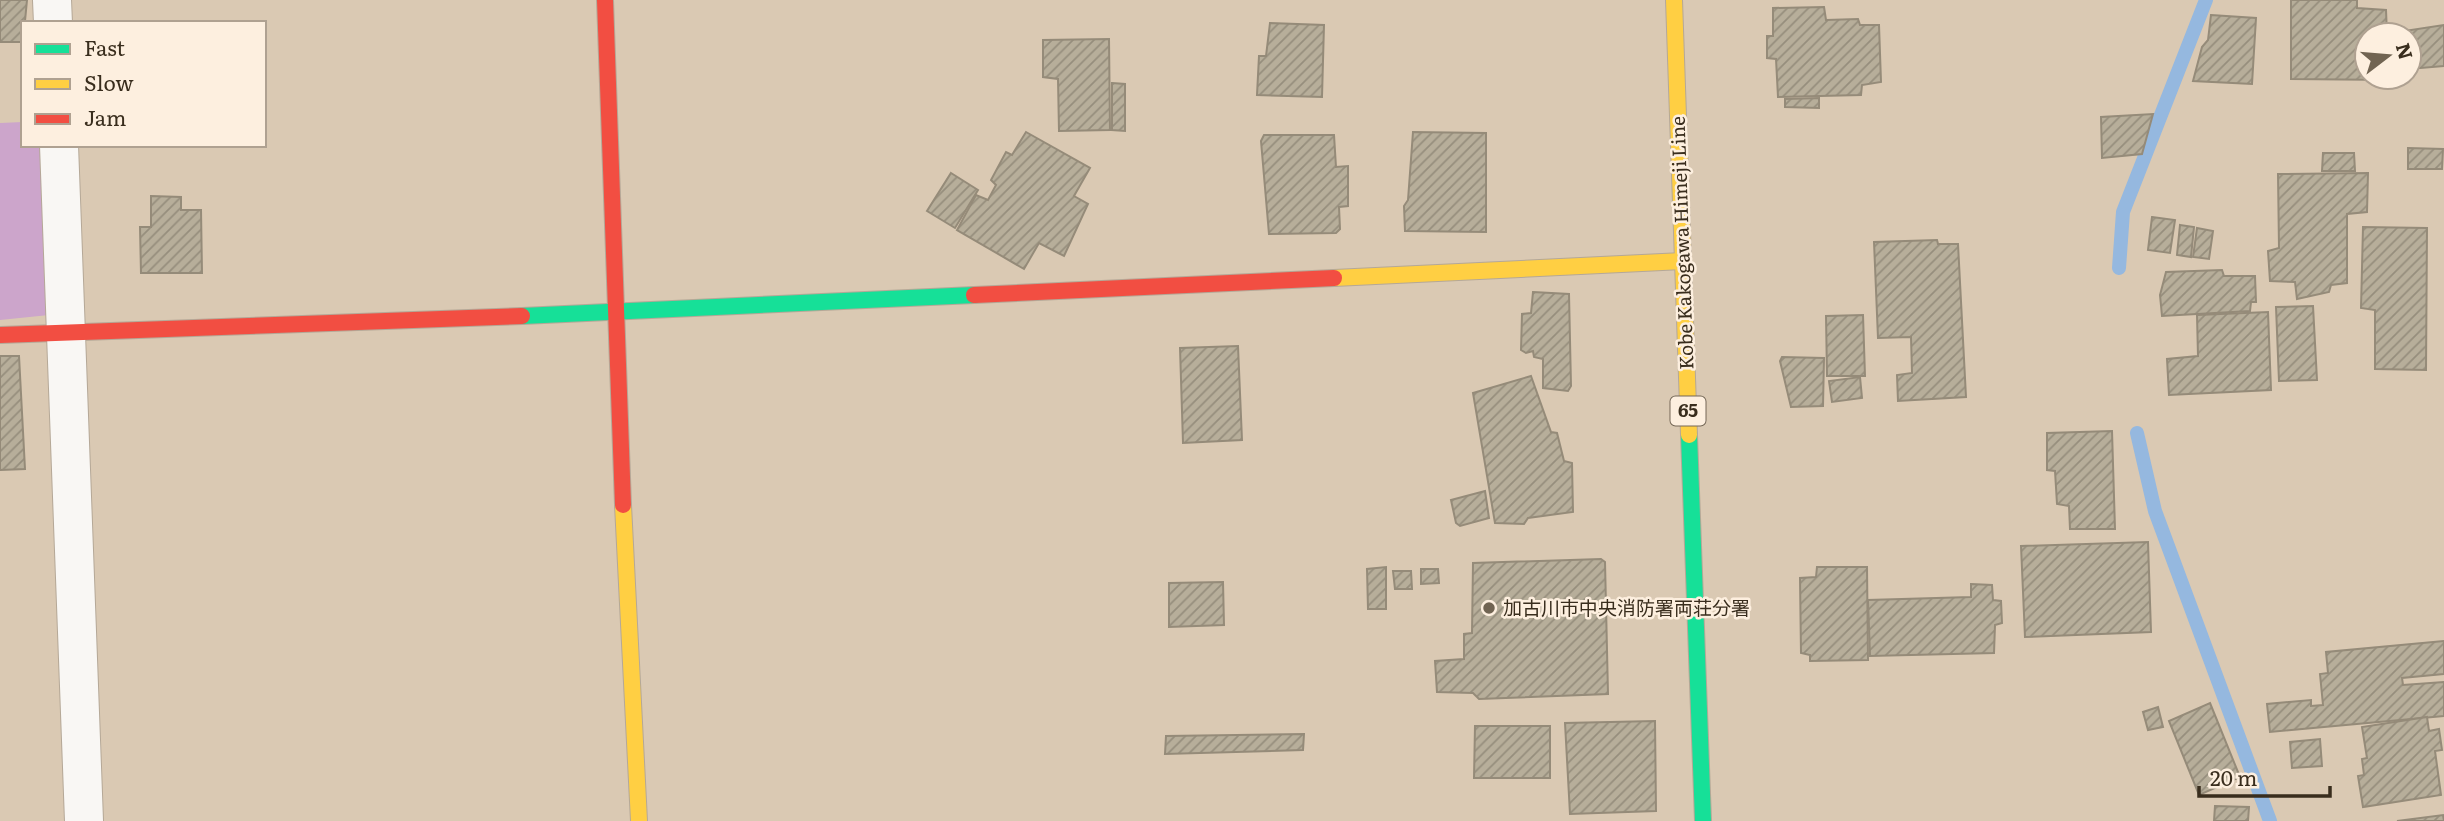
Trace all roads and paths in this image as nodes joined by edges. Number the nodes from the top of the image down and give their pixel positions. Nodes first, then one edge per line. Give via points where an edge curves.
1 (52, 0) edge
2 (605, 0) edge
3 (1674, 0) edge
4 (53, 21) edge
5 (59, 147) edge
6 (1683, 261) junction
7 (614, 313) junction
8 (67, 334) junction
9 (0, 335) edge
10 (83, 821) edge
11 (639, 821) edge
12 (1703, 821) edge

1 - 4 street
2 - 7 street
3 - 6 street, Kobe Kakogawa Himeji Line / 65
5 - 8 street
6 - 7 street
6 - 12 street, Kobe Kakogawa Himeji Line / 65
7 - 8 street
7 - 11 street
8 - 9 street
8 - 10 street

